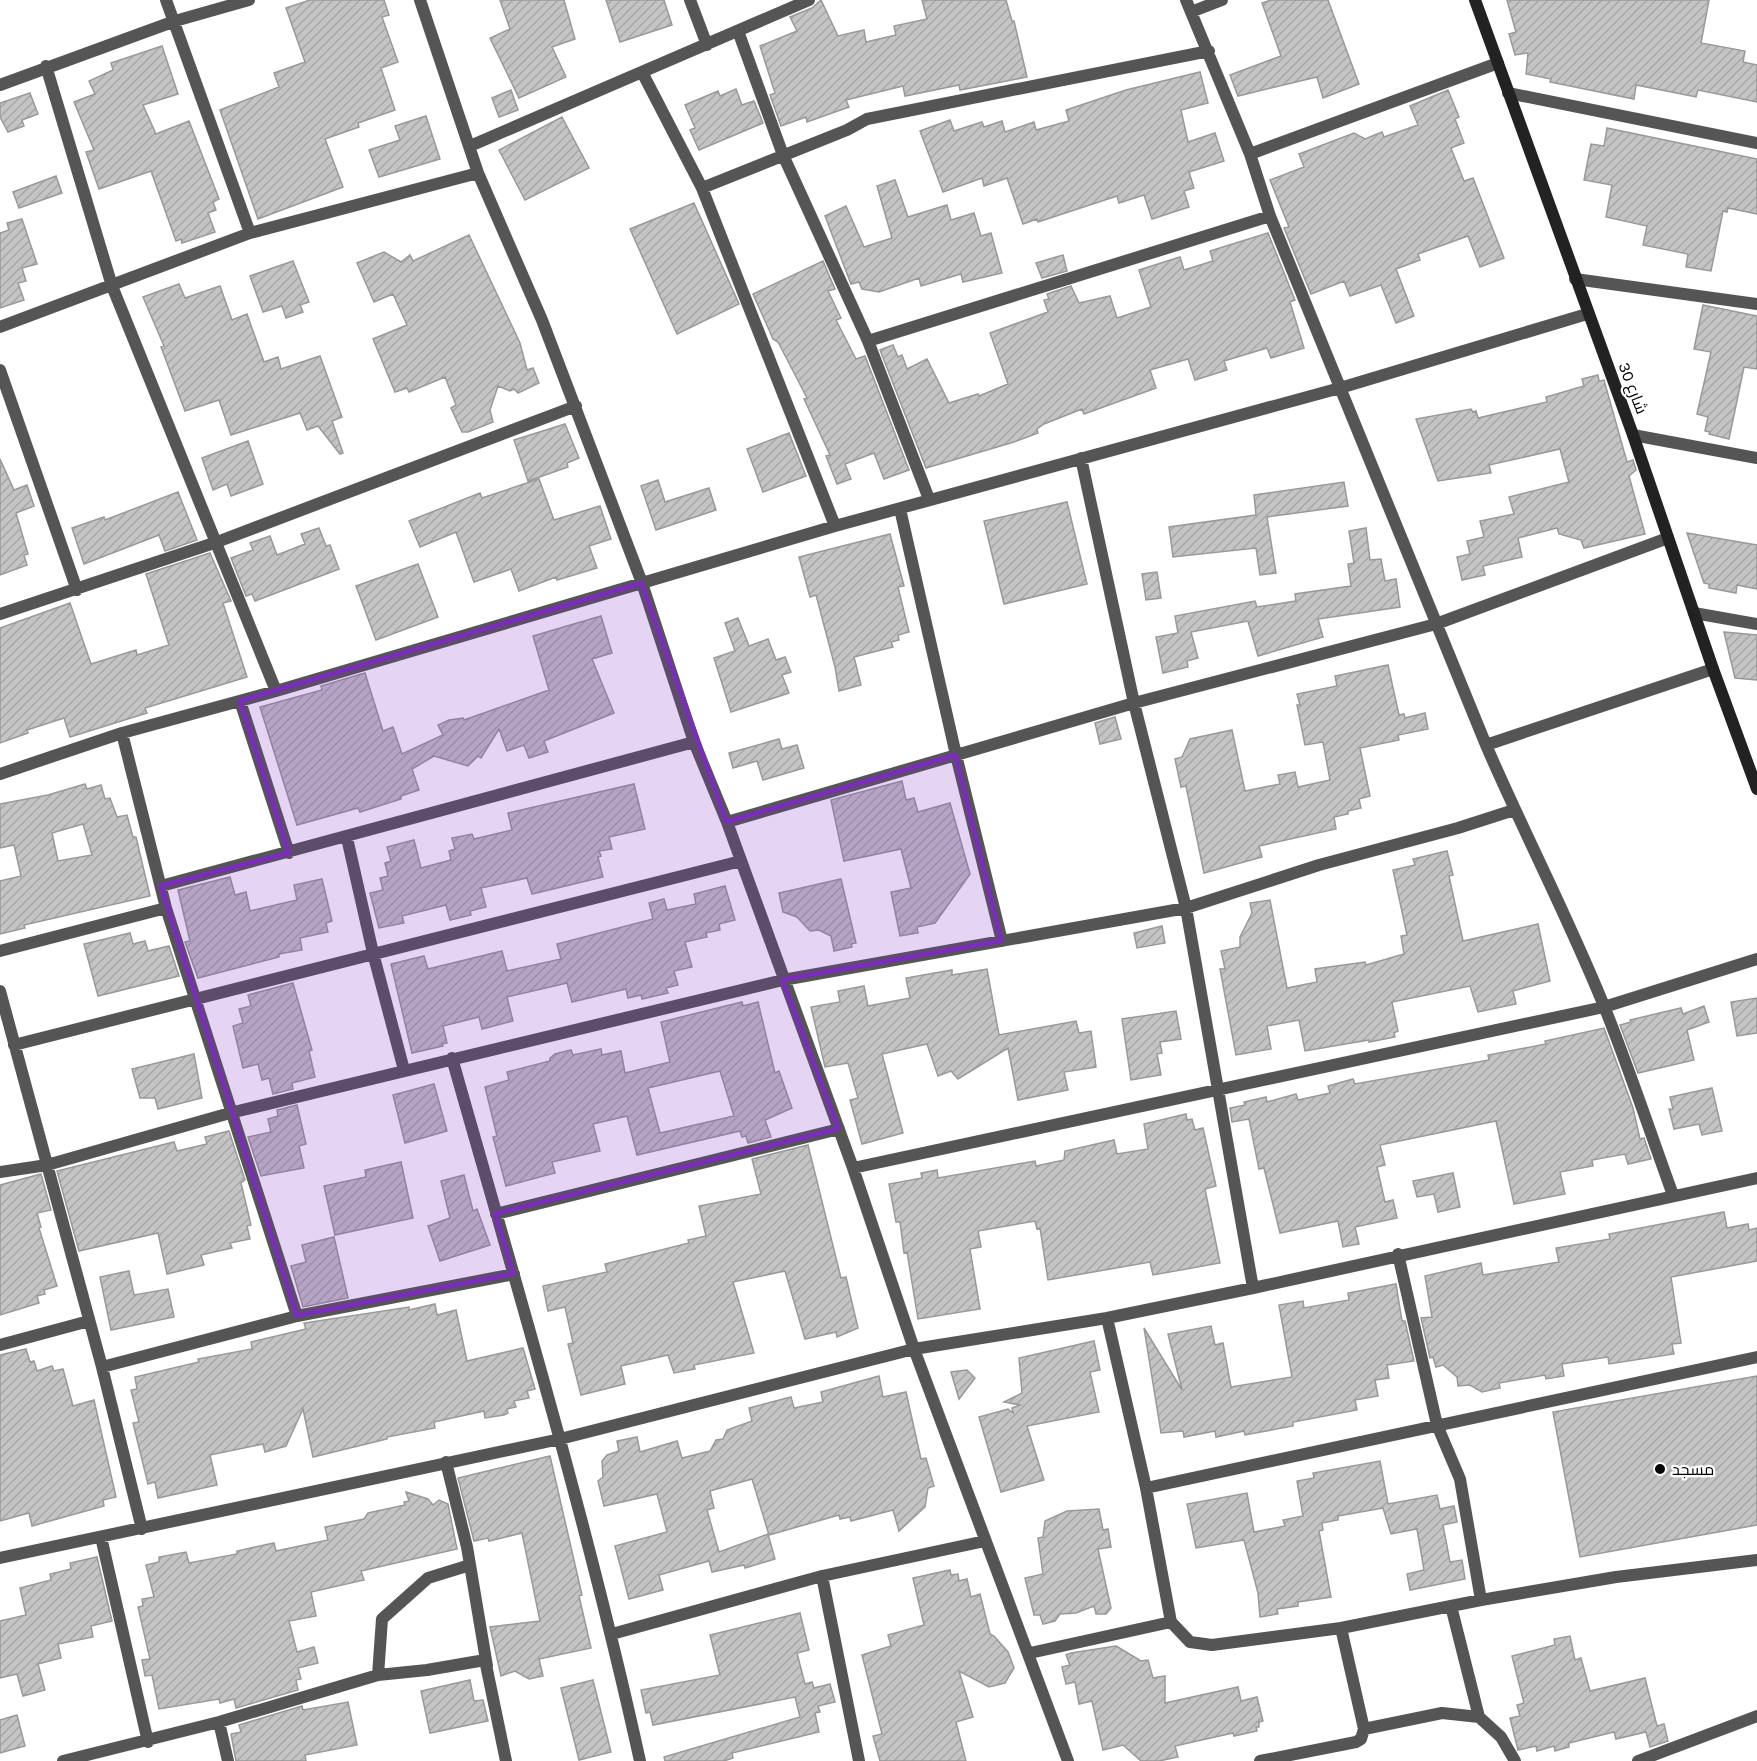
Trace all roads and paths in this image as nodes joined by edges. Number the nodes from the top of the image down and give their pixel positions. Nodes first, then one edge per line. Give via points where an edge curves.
1 (166, 0) edge
2 (249, 0) edge
3 (420, 0) edge
4 (690, 0) edge
5 (809, 0) edge
6 (1222, 0) edge
7 (1475, 0) edge
8 (1189, 6) edge
9 (175, 21) junction
10 (738, 31) junction
11 (706, 45) junction
12 (1209, 51) junction
13 (1498, 63) junction
14 (46, 66) junction
15 (642, 74) junction
16 (0, 85) edge
17 (1508, 93) junction
18 (1757, 143) edge
19 (470, 146) junction
20 (1250, 154) junction
21 (783, 155) junction
22 (478, 173) junction
23 (702, 188) junction
24 (1270, 216) junction
25 (250, 232) junction
26 (1575, 279) junction
27 (112, 286) junction
28 (1757, 304) edge
29 (1587, 314) junction
30 (0, 327) edge
31 (868, 341) junction
32 (0, 370) edge
33 (1340, 388) junction
34 (576, 406) junction
35 (1633, 435) junction
36 (1081, 458) junction
37 (1757, 458) edge
38 (929, 499) junction
39 (900, 510) junction
40 (835, 526) junction
41 (1668, 538) junction
42 (217, 542) junction
43 (642, 583) junction
44 (77, 591) junction
45 (1694, 613) junction
46 (0, 614) edge
47 (1436, 624) junction
48 (1757, 624) edge
49 (1713, 669) junction
50 (276, 690) junction
51 (240, 701) junction
52 (1134, 703) junction
53 (122, 733) junction
54 (694, 742) junction
55 (1486, 745) junction
56 (956, 755) junction
57 (0, 774) edge
58 (1756, 782) edge
59 (1514, 810) junction
60 (727, 822) junction
61 (347, 838) junction
62 (289, 853) junction
63 (741, 861) junction
64 (161, 886) junction
65 (166, 908) junction
66 (1186, 908) junction
67 (1002, 941) junction
68 (0, 951) edge
69 (373, 953) junction
70 (1757, 959) edge
71 (783, 980) junction
72 (0, 991) edge
73 (197, 1000) junction
74 (1604, 1007) junction
75 (15, 1045) junction
76 (452, 1058) junction
77 (404, 1070) junction
78 (1216, 1091) junction
79 (230, 1113) junction
80 (839, 1129) junction
81 (47, 1165) junction
82 (853, 1168) junction
83 (0, 1172) edge
84 (1757, 1178) edge
85 (1672, 1195) junction
86 (496, 1214) junction
87 (1398, 1254) junction
88 (514, 1274) junction
89 (1253, 1288) junction
90 (297, 1316) junction
91 (1107, 1318) junction
92 (89, 1321) junction
93 (0, 1345) edge
94 (914, 1349) junction
95 (1757, 1357) edge
96 (102, 1367) junction
97 (1437, 1425) junction
98 (560, 1439) junction
99 (446, 1462) junction
100 (1146, 1488) junction
101 (142, 1529) junction
102 (101, 1537) junction
103 (985, 1541) junction
104 (0, 1558) edge
105 (1757, 1560) edge
106 (470, 1565) junction
107 (822, 1576) junction
108 (1481, 1600) junction
109 (1450, 1606) junction
110 (1171, 1622) junction
111 (1341, 1628) junction
112 (612, 1634) junction
113 (1030, 1653) junction
114 (485, 1660) junction
115 (378, 1675) junction
116 (1757, 1716) edge
117 (1479, 1717) junction
118 (219, 1722) junction
119 (1364, 1729) junction
120 (148, 1742) junction
121 (63, 1761) edge
122 (228, 1761) edge
123 (507, 1761) edge
124 (640, 1761) edge
125 (859, 1761) edge
126 (1068, 1761) edge
127 (1260, 1761) edge
128 (1515, 1761) edge
129 (1638, 1761) edge

1 - 9 street
2 - 9 street
3 - 19 street
4 - 11 street
5 - 10 street
6 - 8 street
7 - 13 street, شارع 30
8 - 12 street
9 - 14 street
9 - 25 street
10 - 11 street
10 - 21 street
11 - 15 street
12 - 20 street
12 - 21 street via 867,119
13 - 17 street, شارع 30
13 - 20 street
14 - 16 street
14 - 27 street
15 - 19 street
15 - 23 street
17 - 18 street
17 - 26 street, شارع 30
19 - 22 street
20 - 24 street
21 - 23 street
21 - 31 street
22 - 25 street
22 - 34 street
23 - 40 street
24 - 31 street
24 - 33 street
25 - 27 street
26 - 28 street
26 - 29 street, شارع 30
27 - 30 street
27 - 42 street
29 - 33 street
29 - 35 street, شارع 30
31 - 38 street
32 - 44 street
33 - 36 street
33 - 47 street
34 - 42 street
34 - 43 street
35 - 37 street
35 - 41 street, شارع 30
36 - 38 street
36 - 52 street
38 - 39 street
39 - 40 street
39 - 56 street
40 - 43 street
41 - 45 street, شارع 30
41 - 47 street
42 - 44 street
42 - 50 street
43 - 50 street
43 - 54 street
44 - 46 street
45 - 48 street
45 - 49 street, شارع 30
47 - 52 street
47 - 55 street
49 - 55 street
49 - 58 street, شارع 30
50 - 51 street
51 - 53 street
51 - 62 street
52 - 56 street
52 - 66 street
53 - 57 street
53 - 64 street
54 - 60 street
54 - 61 street
55 - 59 street
56 - 60 street
56 - 67 street
59 - 66 street via 1319,865
59 - 74 street via 1545,869
60 - 63 street
61 - 62 street
61 - 69 street
62 - 64 street
63 - 69 street
63 - 71 street
64 - 65 street
65 - 68 street
65 - 73 street
66 - 67 street
66 - 78 street
67 - 71 street
69 - 73 street
69 - 77 street
70 - 74 street
71 - 76 street
71 - 80 street
72 - 75 street
73 - 75 street
73 - 79 street
74 - 78 street
74 - 85 street
75 - 81 street
76 - 77 street
76 - 86 street
77 - 79 street
78 - 82 street
78 - 89 street
79 - 81 street
79 - 90 street
80 - 82 street
80 - 86 street
81 - 83 street
81 - 92 street
82 - 94 street
84 - 85 street
85 - 87 street
86 - 88 street
87 - 89 street
87 - 97 street
88 - 90 street
88 - 98 street
89 - 91 street
90 - 96 street
91 - 94 street
91 - 100 street
92 - 93 street
92 - 96 street
94 - 98 street
94 - 103 street
95 - 97 street
96 - 101 street
97 - 100 street
97 - 108 street via 1460,1479
98 - 99 street
98 - 112 street
99 - 101 street
99 - 106 street
100 - 110 street
101 - 102 street
102 - 104 street
102 - 120 street
103 - 107 street
103 - 113 street
105 - 108 street via 1616,1577
106 - 114 street
106 - 115 street via 428,1578 382,1619
107 - 112 street
107 - 125 street
108 - 109 street
109 - 111 street
109 - 117 street
110 - 111 street via 1190,1642 1212,1645
110 - 113 street
111 - 119 street
112 - 124 street
113 - 126 street
114 - 115 street
114 - 123 street
115 - 118 street
116 - 129 street
117 - 119 street via 1442,1713
117 - 128 street via 1501,1737
118 - 120 street
118 - 122 street
119 - 127 street via 1356,1742
120 - 121 street

